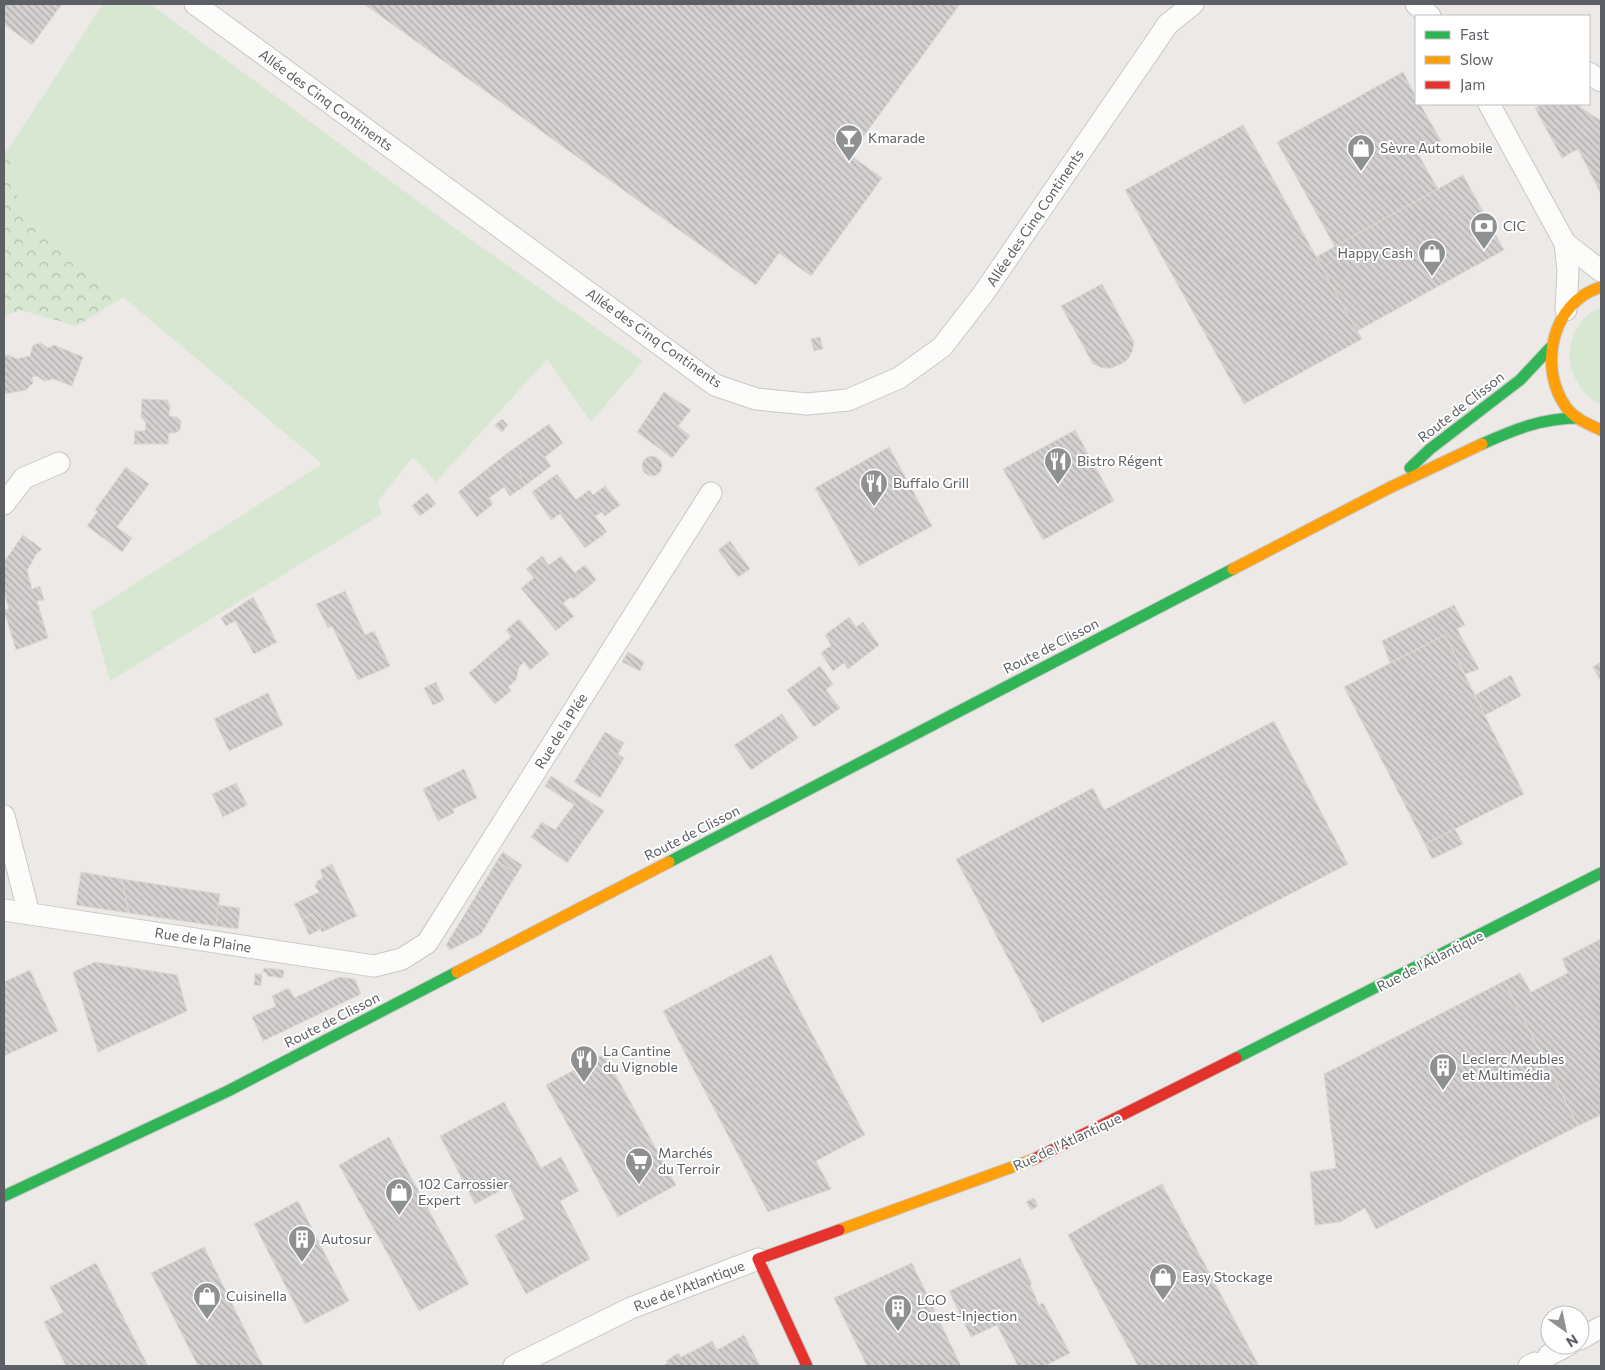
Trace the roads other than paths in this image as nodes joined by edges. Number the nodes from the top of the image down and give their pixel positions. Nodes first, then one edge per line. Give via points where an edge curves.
1 (195, 4) edge
2 (1193, 4) edge
3 (1416, 4) edge
4 (1429, 15) edge
5 (1590, 73) edge
6 (1601, 81) edge
7 (1490, 105) edge
8 (1565, 243) junction
9 (1601, 272) edge
10 (1601, 287) edge
11 (1566, 310) junction
12 (1550, 348) junction
13 (1578, 418) junction
14 (1601, 430) edge
15 (59, 463) dead end
16 (1389, 488) junction
17 (711, 493) dead end
18 (4, 504) edge
19 (4, 816) edge
20 (1601, 872) edge
21 (4, 910) edge
22 (29, 914) junction
23 (402, 959) joint
24 (4, 1196) edge
25 (758, 1259) junction
26 (1601, 1327) edge
27 (1590, 1333) edge
28 (1550, 1355) edge
29 (1538, 1362) edge
30 (514, 1366) edge
31 (807, 1366) edge

1 - 2 street, Allée des Cinq Continents via 715,385 756,399 807,404 848,400 899,378 942,347 983,294 1168,24
3 - 4 street
5 - 6 street
7 - 8 street
8 - 9 street
8 - 11 street via 1568,270
10 - 11 main road, Route de Clisson via 1581,297
11 - 12 main road, Route de Clisson
12 - 13 main road, Route de Clisson via 1550,371 1557,392
12 - 16 main road, Route de Clisson via 1520,380 1430,449
13 - 14 main road, Route de Clisson
13 - 16 main road, Route de Clisson via 1517,428
15 - 18 street via 24,478
16 - 24 main road, Route de Clisson via 228,1091
17 - 23 street, Rue de la Plée via 427,943
19 - 22 street
20 - 25 main road, Rue de l'Atlantique via 1043,1156
21 - 22 street, Rue de la Plaine
22 - 23 street, Rue de la Plaine via 374,966
25 - 30 street, Rue de l'Atlantique via 631,1308
25 - 31 main road
26 - 27 street
28 - 29 street

